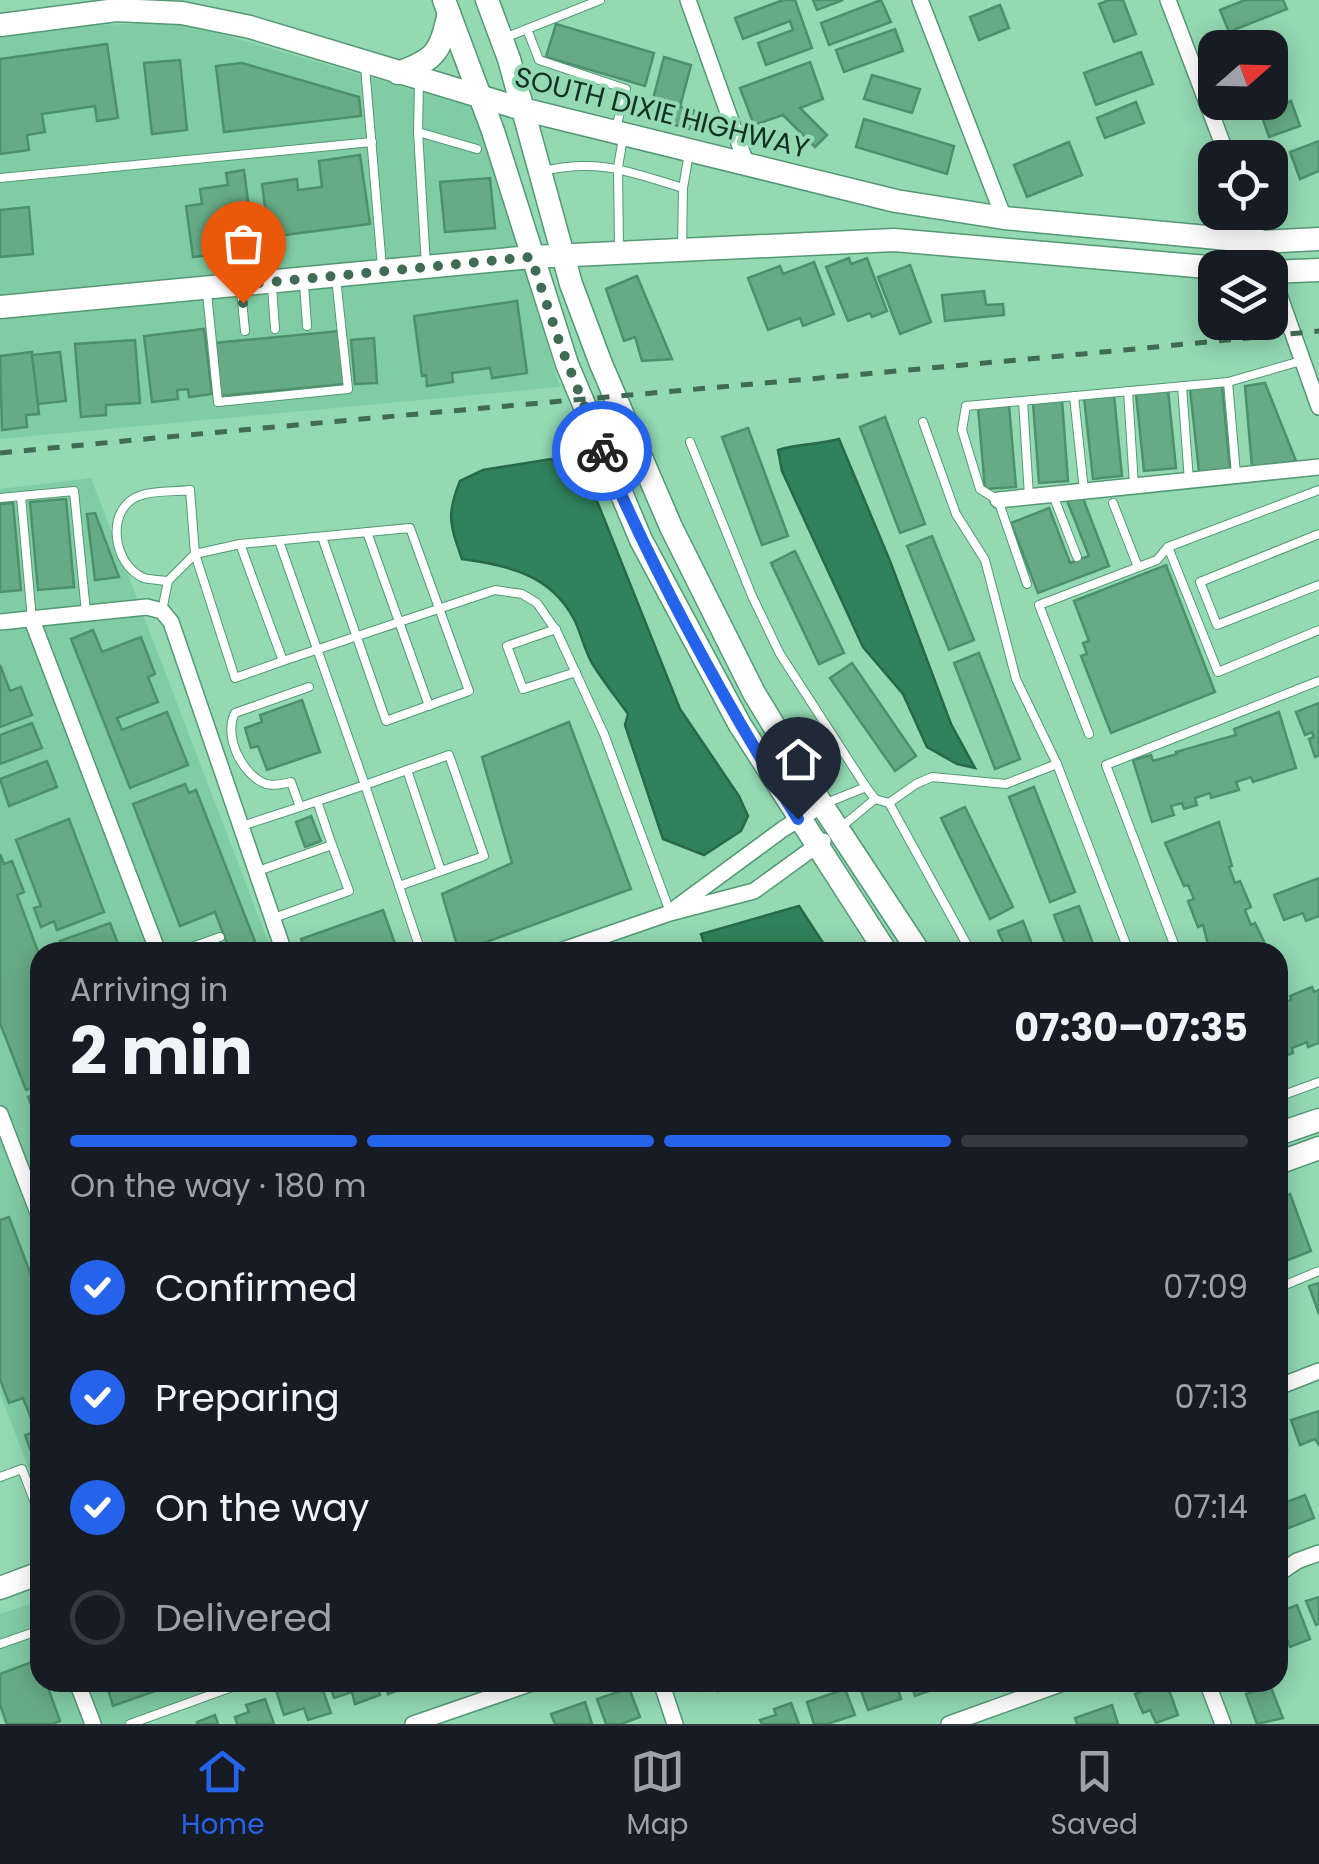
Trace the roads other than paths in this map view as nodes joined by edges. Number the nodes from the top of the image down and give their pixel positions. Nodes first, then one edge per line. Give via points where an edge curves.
1 (487, 0) edge
2 (600, 0) edge
3 (688, 0) edge
4 (920, 0) edge
5 (1168, 0) edge
6 (447, 6) edge
7 (0, 25) edge
8 (528, 29) junction
9 (502, 39) junction
10 (365, 63) junction
11 (408, 76) junction
12 (481, 97) junction
13 (522, 109) junction
14 (418, 132) junction
15 (619, 134) junction
16 (1221, 140) edge
17 (372, 142) junction
18 (478, 149) dead end
19 (689, 151) junction
20 (746, 163) junction
21 (618, 168) junction
22 (538, 172) junction
23 (0, 178) edge
24 (684, 188) junction
25 (1004, 218) junction
26 (1256, 230) edge
27 (1319, 239) edge
28 (1260, 242) junction
29 (682, 250) junction
30 (1263, 250) edge
31 (619, 253) junction
32 (562, 256) junction
33 (531, 257) junction
34 (1198, 266) edge
35 (426, 267) junction
36 (1288, 270) edge
37 (1319, 270) edge
38 (382, 272) junction
39 (336, 276) junction
40 (304, 279) junction
41 (271, 282) junction
42 (241, 285) junction
43 (206, 289) junction
44 (0, 307) edge
45 (1288, 319) edge
46 (307, 326) dead end
47 (275, 329) dead end
48 (245, 332) dead end
49 (1303, 360) junction
50 (1228, 382) junction
51 (1182, 386) junction
52 (1128, 391) junction
53 (1074, 396) junction
54 (1023, 401) junction
55 (1319, 408) edge
56 (922, 422) dead end
57 (690, 442) dead end
58 (1319, 467) edge
59 (1236, 474) junction
60 (1189, 480) junction
61 (1134, 486) junction
62 (1319, 490) edge
63 (1084, 492) junction
64 (1053, 495) junction
65 (21, 496) junction
66 (1030, 497) junction
67 (0, 498) edge
68 (998, 500) junction
69 (1114, 503) dead end
70 (366, 532) junction
71 (1319, 534) edge
72 (322, 536) junction
73 (279, 541) junction
74 (240, 544) junction
75 (1168, 547) junction
76 (195, 554) junction
77 (1077, 557) dead end
78 (1138, 567) junction
79 (168, 581) junction
80 (1027, 584) dead end
81 (1319, 585) edge
82 (439, 609) junction
83 (162, 610) junction
84 (86, 613) junction
85 (32, 620) junction
86 (0, 622) edge
87 (399, 622) junction
88 (556, 629) junction
89 (1319, 630) edge
90 (355, 637) junction
91 (317, 650) junction
92 (283, 661) junction
93 (576, 672) junction
94 (1319, 681) edge
95 (309, 688) dead end
96 (429, 706) junction
97 (1089, 734) dead end
98 (1057, 764) junction
99 (407, 770) junction
100 (365, 785) junction
101 (866, 786) junction
102 (875, 799) junction
103 (317, 801) junction
104 (889, 803) junction
105 (822, 805) junction
106 (300, 807) junction
107 (798, 819) junction
108 (239, 828) junction
109 (839, 830) junction
110 (332, 845) junction
111 (816, 846) junction
112 (442, 871) junction
113 (254, 873) junction
114 (399, 886) junction
115 (670, 913) junction
116 (271, 919) junction
117 (220, 937) dead end
118 (154, 942) edge
119 (206, 942) edge
120 (280, 942) edge
121 (418, 942) edge
122 (587, 942) edge
123 (879, 942) edge
124 (912, 942) edge
125 (965, 942) edge
126 (1125, 942) edge
127 (1173, 942) edge
128 (1319, 1082) edge
129 (1288, 1093) edge
130 (0, 1114) edge
131 (1319, 1120) edge
132 (1288, 1131) edge
133 (1319, 1148) edge
134 (1288, 1159) edge
135 (30, 1192) edge
136 (1319, 1272) edge
137 (1288, 1284) edge
138 (1319, 1371) edge
139 (1288, 1383) edge
140 (0, 1477) edge
141 (30, 1490) edge
142 (1319, 1553) edge
143 (1288, 1567) edge
144 (30, 1581) edge
145 (0, 1588) edge
146 (30, 1634) edge
147 (0, 1644) edge
148 (81, 1692) edge
149 (218, 1692) edge
150 (506, 1692) edge
151 (664, 1692) edge
152 (1038, 1692) edge
153 (1211, 1692) edge
154 (93, 1724) edge
155 (130, 1724) edge
156 (412, 1724) edge
157 (675, 1724) edge
158 (949, 1724) edge
159 (1223, 1724) edge

1 - 9 main road
2 - 8 lane
3 - 20 street
4 - 25 street
5 - 16 street
6 - 11 main road via 437,52
6 - 12 main road
7 - 10 main road, SOUTH DIXIE HIGHWAY via 91,12 162,11 238,24
8 - 9 lane
8 - 15 lane via 538,60 626,89
9 - 13 main road
10 - 11 main road, SOUTH DIXIE HIGHWAY
10 - 17 lane
11 - 12 main road, SOUTH DIXIE HIGHWAY
11 - 14 lane
12 - 13 main road, SOUTH DIXIE HIGHWAY
12 - 33 main road
13 - 15 main road, SOUTH DIXIE HIGHWAY
13 - 22 main road
14 - 18 lane
14 - 35 lane
15 - 19 main road, SOUTH DIXIE HIGHWAY
15 - 21 lane
17 - 23 lane
17 - 38 lane
19 - 20 main road, SOUTH DIXIE HIGHWAY
19 - 24 lane
20 - 25 main road, SOUTH DIXIE HIGHWAY via 896,201
21 - 22 lane via 576,164
21 - 24 lane
21 - 31 lane
22 - 32 main road
24 - 29 lane
25 - 28 main road, SOUTH DIXIE HIGHWAY
26 - 28 street
27 - 28 main road, SOUTH DIXIE HIGHWAY
28 - 30 street
29 - 31 main road
29 - 34 main road via 894,240
31 - 32 main road
32 - 33 main road
32 - 105 main road via 690,568
33 - 35 main road
33 - 107 main road via 598,444 641,540
35 - 38 main road
36 - 37 main road
38 - 39 main road
39 - 40 main road
39 - 43 lane via 348,389 218,402
40 - 41 main road
40 - 46 lane
41 - 42 main road
41 - 47 lane
42 - 43 main road
42 - 48 lane
43 - 44 main road
45 - 49 street
49 - 50 lane
49 - 55 street
50 - 51 lane
50 - 59 lane
51 - 52 lane
51 - 60 lane
52 - 53 lane
52 - 61 lane
53 - 54 lane
53 - 63 lane
54 - 66 lane
54 - 68 lane via 966,406 962,430 980,489
56 - 98 lane via 956,514 986,560 1016,679
57 - 101 lane via 780,654
58 - 59 street
59 - 60 street
60 - 61 street
61 - 63 street
62 - 75 lane
63 - 64 street
64 - 66 street
64 - 77 lane
65 - 67 lane
65 - 84 lane via 74,491
65 - 85 lane
66 - 68 street
68 - 80 lane
69 - 78 lane
70 - 72 lane
70 - 82 lane via 410,528
70 - 87 lane
71 - 81 lane via 1200,582 1217,625
72 - 73 lane
72 - 90 lane
73 - 74 lane
73 - 91 lane
74 - 76 lane
74 - 92 lane
75 - 78 lane via 1158,560
75 - 89 lane via 1218,672
76 - 79 lane
76 - 79 lane via 190,490 131,501 119,515 116,534 126,563 143,578
76 - 92 lane via 235,678
78 - 97 lane via 1039,605
79 - 83 lane
82 - 87 lane
82 - 88 lane via 508,590 537,602
82 - 96 lane via 469,691
83 - 84 street
83 - 108 street
84 - 85 street
85 - 86 street
85 - 118 street
87 - 90 lane
87 - 96 lane
88 - 93 lane
88 - 93 lane via 507,646 523,690
90 - 91 lane
90 - 96 lane via 386,721
91 - 92 lane
91 - 100 lane
93 - 115 lane
94 - 127 lane via 1106,765
95 - 106 lane via 231,720 243,765 272,786 291,782
98 - 104 lane via 1006,784 932,777
98 - 126 lane
99 - 100 lane
99 - 112 lane
99 - 112 lane via 449,755 484,856
100 - 103 lane
100 - 114 lane
101 - 102 lane
101 - 105 lane
102 - 104 lane
102 - 109 lane
103 - 106 lane
103 - 110 lane
104 - 125 lane
105 - 107 street
105 - 109 main road
106 - 108 lane
107 - 111 main road
107 - 115 street
108 - 113 street
109 - 111 street
109 - 124 main road
110 - 113 lane
110 - 116 lane via 349,892
111 - 115 street via 754,891
111 - 123 main road
112 - 114 lane
113 - 116 street
114 - 121 lane
115 - 122 street
116 - 120 street
117 - 119 lane
128 - 129 lane
130 - 135 street
131 - 132 main road
133 - 134 main road
136 - 137 lane
138 - 139 street
140 - 141 lane via 22,1469
142 - 143 street
144 - 145 main road
146 - 147 lane
148 - 154 street
149 - 155 lane
150 - 156 street
151 - 157 street
152 - 158 street
153 - 159 street

